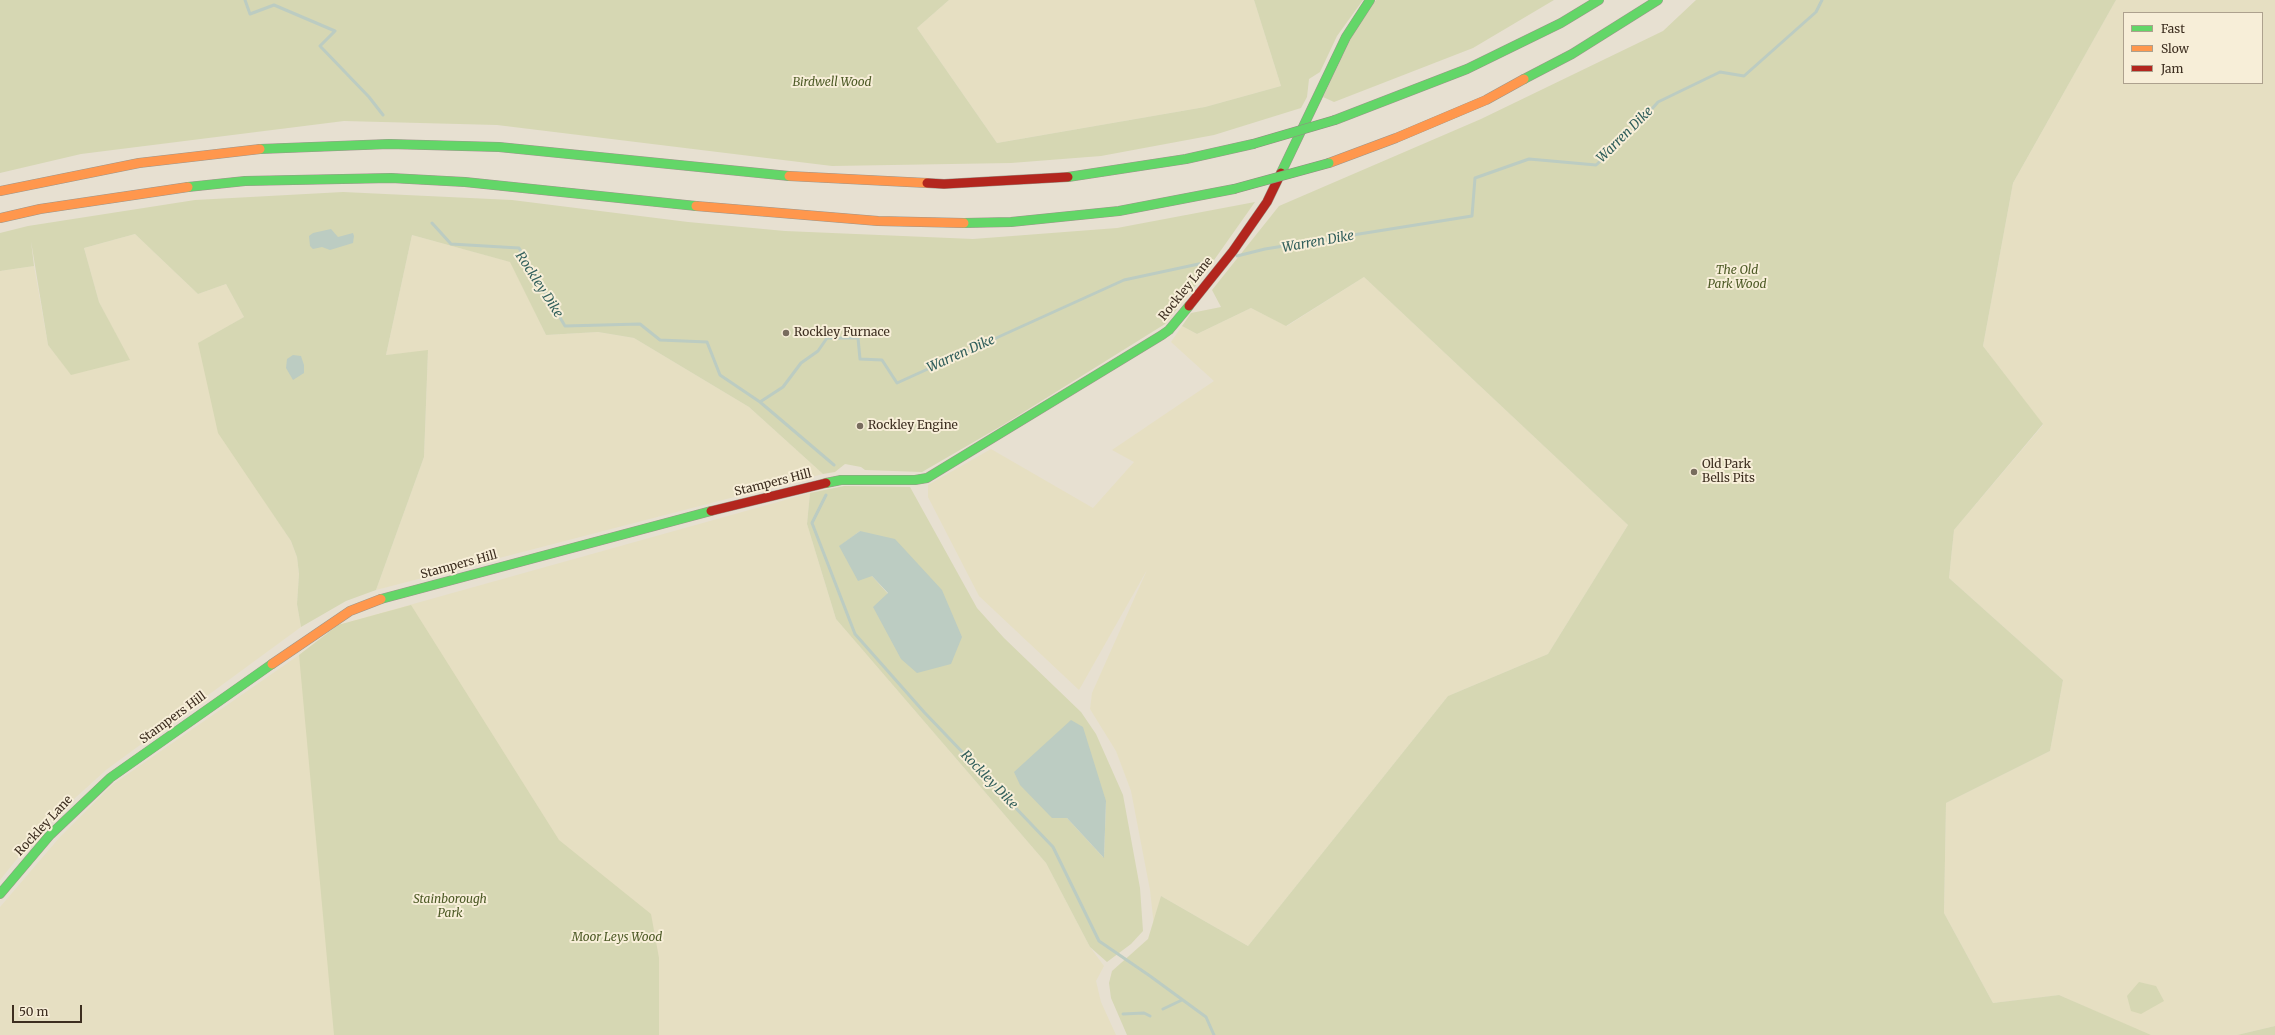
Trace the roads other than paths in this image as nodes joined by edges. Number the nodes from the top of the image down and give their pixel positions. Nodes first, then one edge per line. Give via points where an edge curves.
1 (1370, 0) edge
2 (1599, 0) edge
3 (1658, 0) edge
4 (0, 191) edge
5 (0, 218) edge
6 (859, 478) joint
7 (110, 778) joint
8 (0, 894) edge

1 - 6 main road, Rockley Lane via 1346,37 1267,202 1247,232 1169,330 937,473 915,480
2 - 4 main road, bridge via 1561,23 1467,69 1335,120 1253,144 1186,159 1053,179 944,184 796,177 499,147 389,144 226,152 139,163
3 - 5 main road, bridge via 1572,54 1486,100 1396,138 1329,163 1234,189 1119,211 1011,222 878,221 763,213 465,182 391,178 245,181 163,189
6 - 7 main road, Stampers Hill via 788,491 392,595 364,605 324,627
7 - 8 main road, Rockley Lane via 50,835

